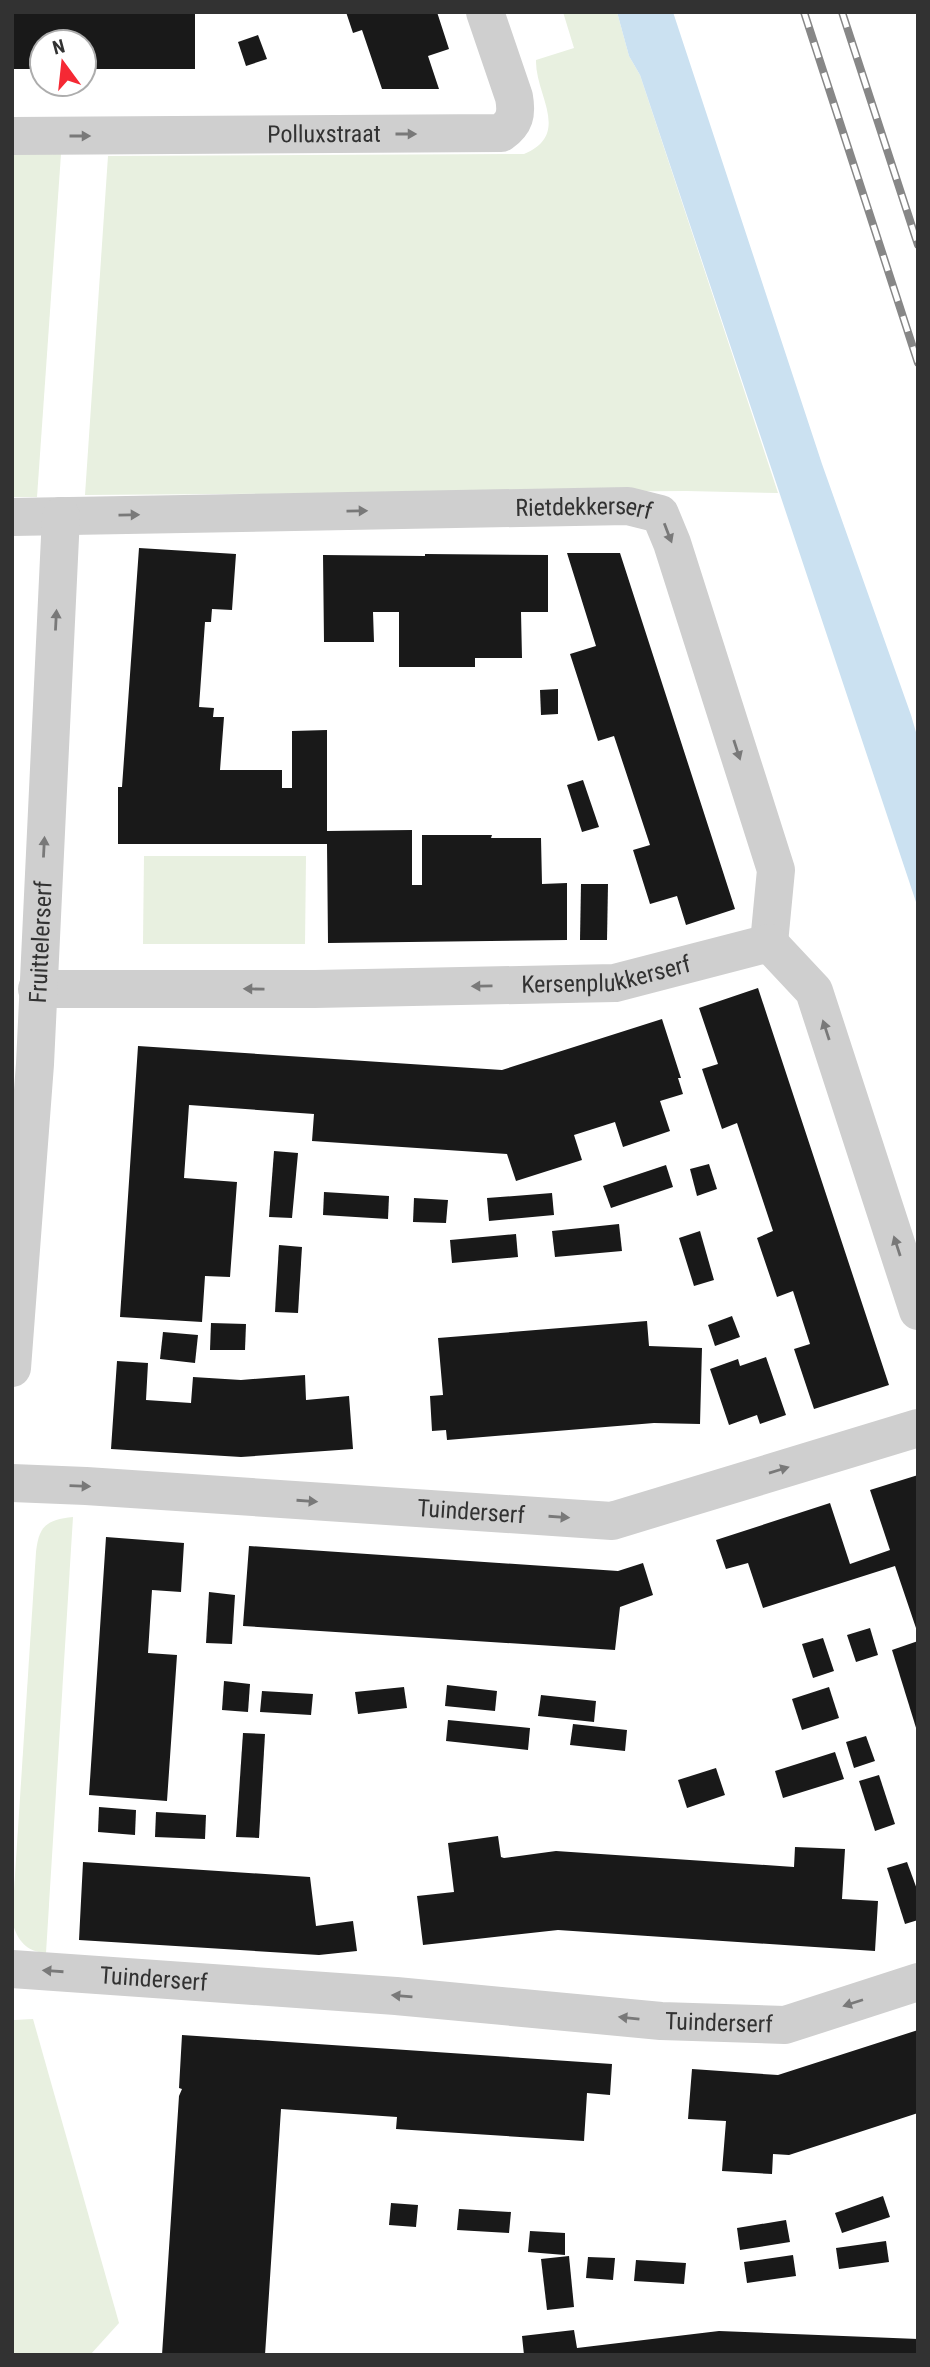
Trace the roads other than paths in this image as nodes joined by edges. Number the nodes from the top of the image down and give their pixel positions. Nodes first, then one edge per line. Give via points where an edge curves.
1 (485, 12) edge
2 (12, 136) edge
3 (61, 516) junction
4 (12, 517) edge
5 (769, 943) junction
6 (37, 989) junction
7 (23, 1063) edge
8 (918, 1311) edge
9 (12, 1368) edge
10 (918, 1428) edge
11 (12, 1483) edge
12 (12, 1969) edge
13 (918, 1982) edge

2 -> 1 street, Polluxstraat via 501,133 512,125 516,111
3 - 4 street
3 -> 5 street, Rietdekkerserf via 628,506 660,514 776,870
6 -> 3 street, Fruittelerserf
5 -> 6 street, Kersenplukkerserf via 615,983
8 -> 5 street via 814,991
6 - 7 street, Fruittelerserf
7 - 9 street, Fruittelerserf
11 -> 10 street, Tuinderserf via 612,1521
13 -> 12 street, Tuinderserf via 785,2025 661,2021 396,1996

